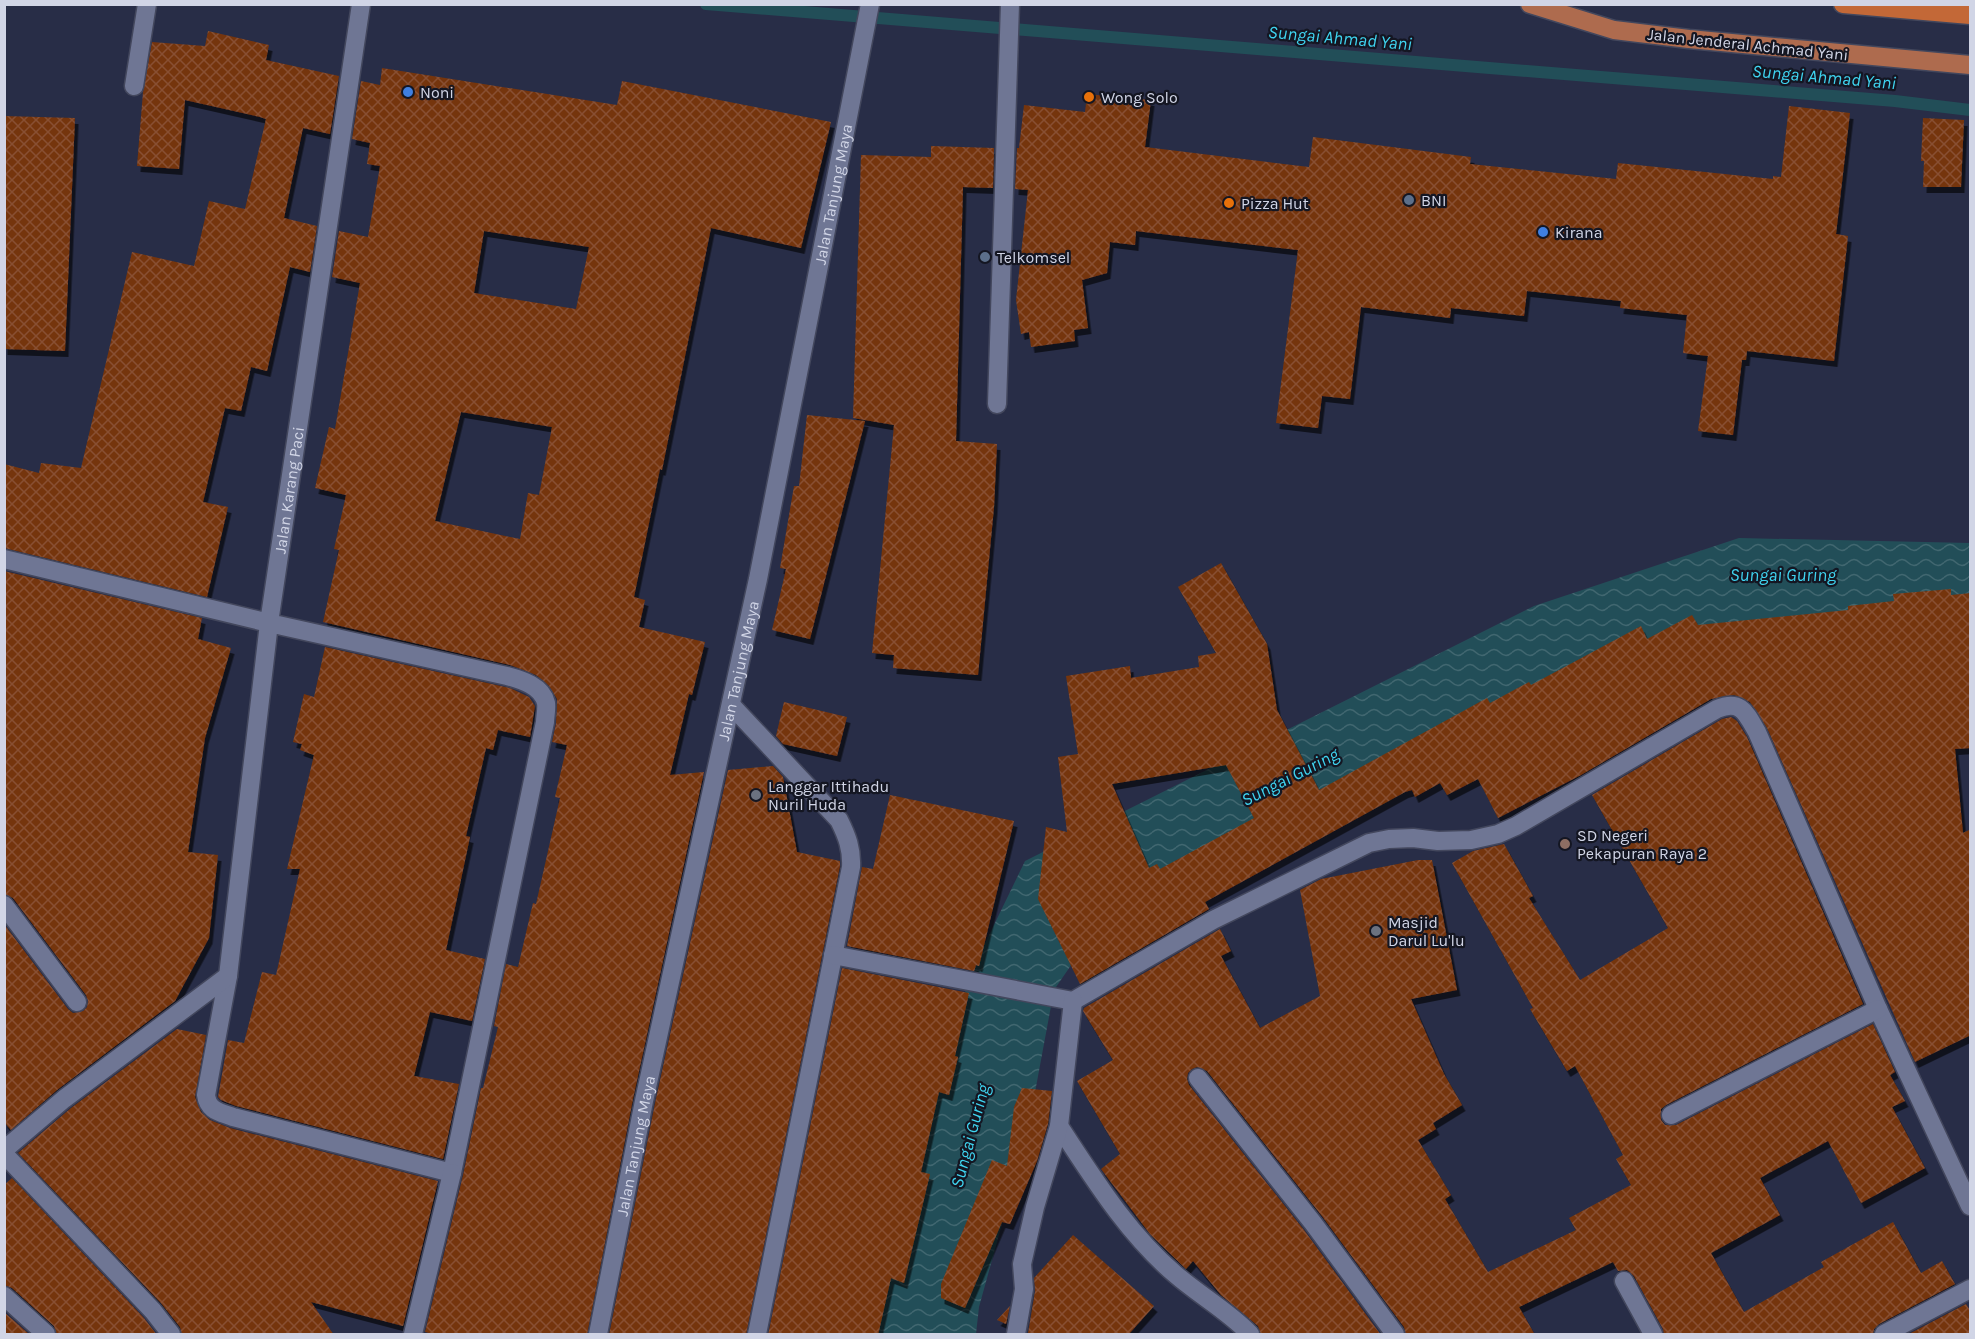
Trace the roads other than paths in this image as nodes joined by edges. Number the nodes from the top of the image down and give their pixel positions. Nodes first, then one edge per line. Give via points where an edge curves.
1 (147, 4) edge
2 (361, 4) edge
3 (870, 4) edge
4 (1530, 4) edge
5 (1843, 4) edge
6 (1010, 9) edge
7 (1971, 15) edge
8 (1971, 65) edge
9 (134, 86) dead end
10 (997, 404) dead end
11 (4, 559) edge
12 (269, 623) junction
13 (731, 705) junction
14 (4, 905) edge
15 (833, 955) junction
16 (228, 976) junction
17 (1073, 1001) junction
18 (77, 1002) dead end
19 (1878, 1009) junction
20 (1198, 1078) dead end
21 (1671, 1115) dead end
22 (1059, 1126) junction
23 (4, 1152) edge
24 (452, 1173) junction
25 (1971, 1206) edge
26 (1624, 1281) dead end
27 (1971, 1289) edge
28 (4, 1296) edge
29 (46, 1335) edge
30 (171, 1335) edge
31 (413, 1335) edge
32 (598, 1335) edge
33 (757, 1335) edge
34 (1016, 1335) edge
35 (1250, 1335) edge
36 (1395, 1335) edge
37 (1653, 1335) edge
38 (1884, 1335) edge

1 - 9 street
2 - 12 street, Jalan Karang Paci
3 - 13 street, Jalan Tanjung Maya
4 - 8 main road, Jalan Jenderal Achmad Yani via 1614,30
5 - 7 highway
6 - 10 street
11 - 12 street
12 - 16 street, Jalan Karang Paci
12 - 24 street via 520,680 540,692 546,703
13 - 15 street via 840,820 847,835 851,867
13 - 32 street, Jalan Tanjung Maya via 644,1101
14 - 18 street
15 - 17 street
15 - 33 street
16 - 23 street via 64,1099
16 - 24 street, Jalan Karang Paci via 206,1095 212,1109
17 - 19 street via 1213,920 1369,843 1413,838 1471,840 1498,834 1727,705 1737,706 1747,714 1757,732
17 - 22 street
19 - 21 street
19 - 25 street
20 - 36 street via 1313,1223
22 - 34 street via 1022,1264 1024,1289
22 - 35 street via 1108,1202 1138,1237 1175,1274
23 - 30 street
24 - 31 street
26 - 37 street
27 - 38 street
28 - 29 street

